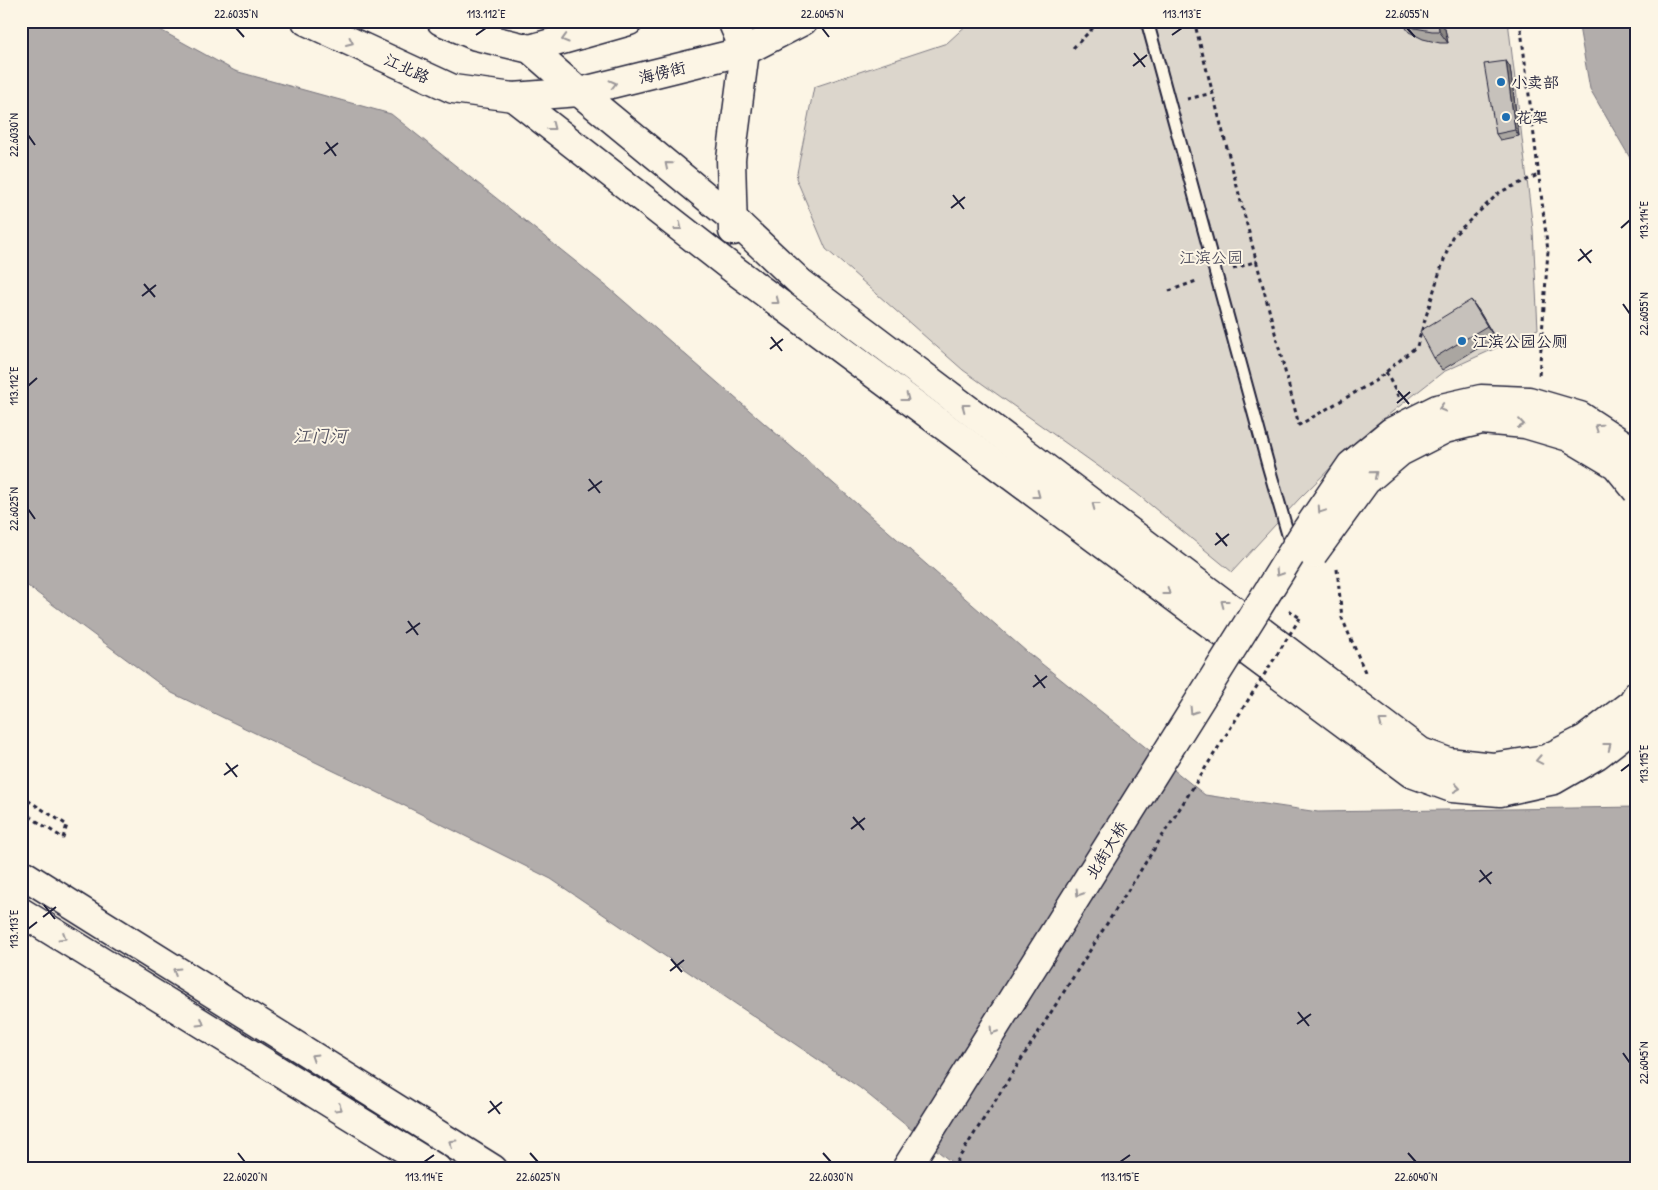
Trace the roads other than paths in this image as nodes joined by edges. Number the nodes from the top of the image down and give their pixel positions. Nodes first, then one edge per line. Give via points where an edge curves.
1 (306, 21) edge
2 (441, 21) edge
3 (629, 21) edge
4 (732, 21) edge
5 (803, 21) edge
6 (1147, 21) edge
7 (530, 49) junction
8 (745, 51) junction
9 (580, 92) junction
10 (513, 97) junction
11 (732, 218) junction
12 (737, 272) junction
13 (1637, 456) edge
14 (1637, 491) edge
15 (1306, 537) junction
16 (1637, 695) edge
17 (1637, 724) edge
18 (1416, 762) junction
19 (21, 873) edge
20 (21, 912) edge
21 (437, 1169) edge
22 (493, 1169) edge
23 (906, 1169) edge
24 (928, 1169) edge

1 -> 10 main road, 江北路 via 453,89
2 - 7 main road via 476,36
3 -> 7 main road
4 - 8 main road
5 - 8 main road, 海傍街
6 - 15 lane via 1268,465
7 - 9 main road
9 -> 8 main road, 海傍街
8 - 11 main road via 731,159
9 - 10 main road, 海傍街
11 -> 9 main road
10 -> 12 main road
11 - 12 main road
18 -> 11 main road via 800,283
12 -> 18 main road
13 -> 15 main road, bridge via 1580,416 1529,401 1480,399 1437,409 1391,432 1351,465
15 -> 14 main road, bridge via 1400,452 1445,429 1482,420 1524,424 1569,437 1616,466
15 -> 23 main road, 北街大桥, bridge
15 - 24 main road, 北街大桥, bridge
16 -> 18 main road via 1632,703 1585,739 1546,759 1493,767
18 -> 17 main road via 1452,788 1500,792 1554,780 1596,756
22 -> 19 main road
20 -> 21 main road

